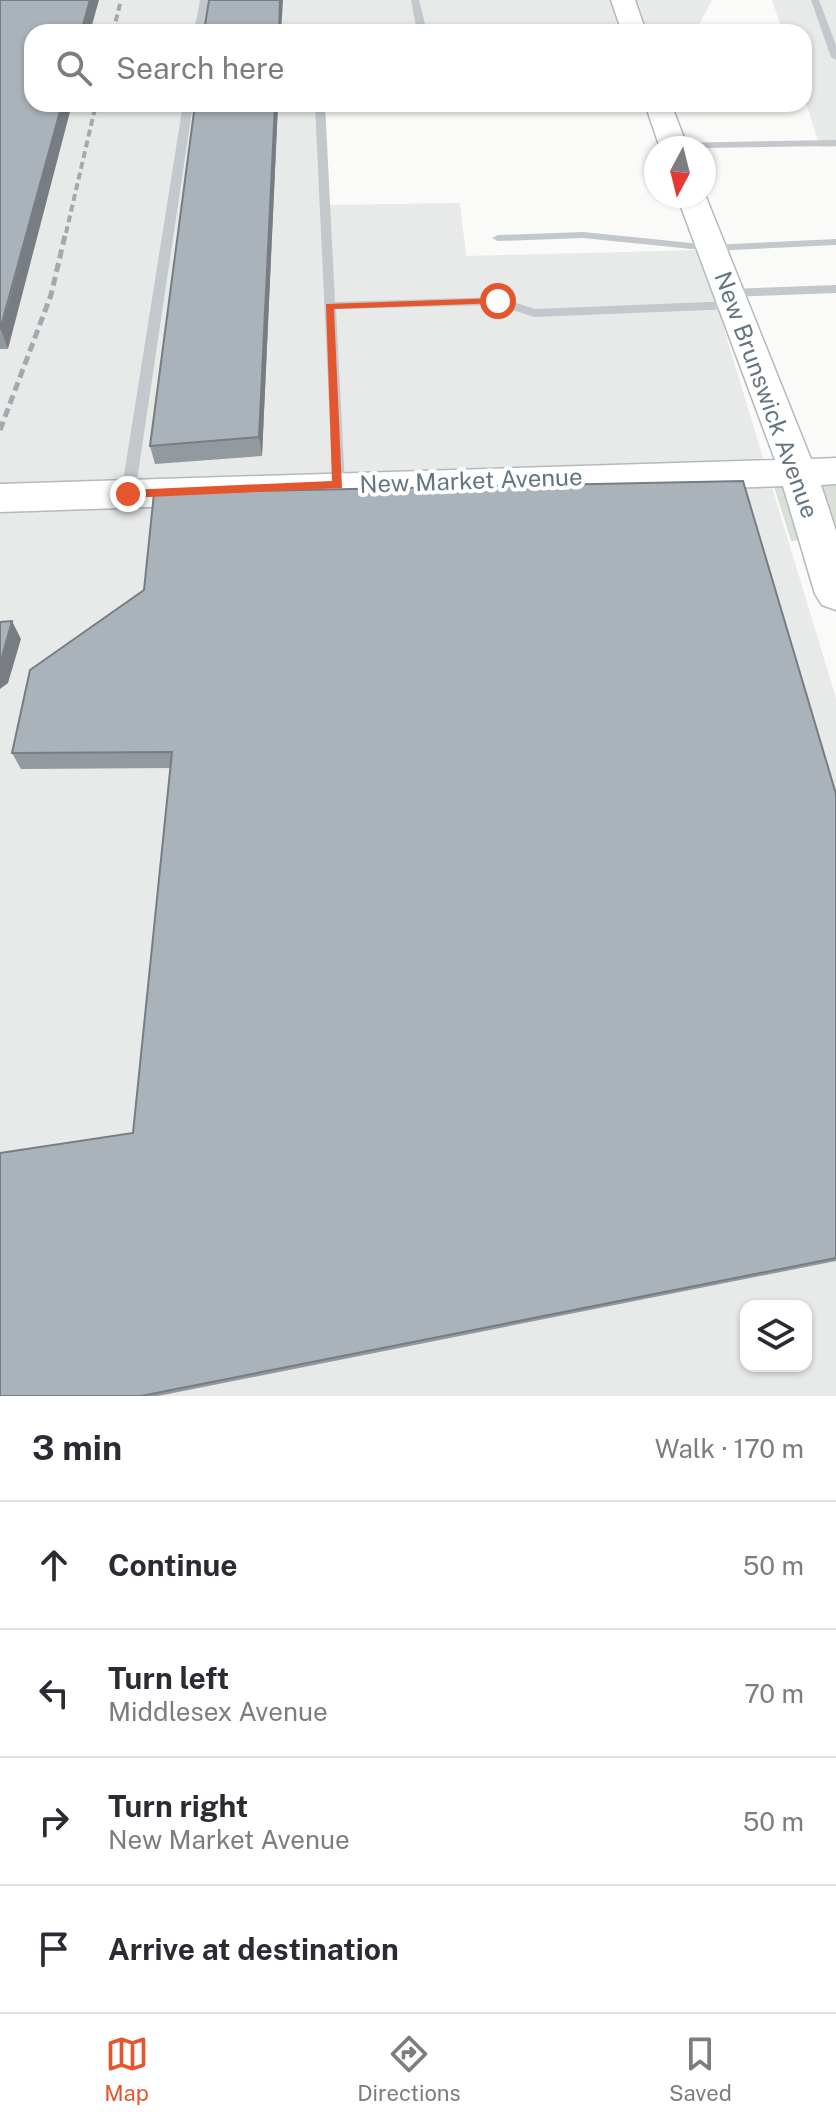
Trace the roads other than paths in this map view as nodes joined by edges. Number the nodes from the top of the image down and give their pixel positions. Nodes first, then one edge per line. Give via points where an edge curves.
1 (204, 0) edge
2 (415, 0) edge
3 (623, 0) edge
4 (815, 0) edge
5 (200, 24) edge
6 (420, 24) edge
7 (630, 24) edge
8 (836, 57) edge
9 (187, 112) edge
10 (320, 112) edge
11 (661, 112) edge
12 (670, 136) edge
13 (836, 143) edge
14 (716, 145) edge
15 (696, 208) edge
16 (498, 238) dead end
17 (836, 242) edge
18 (711, 248) junction
19 (836, 289) edge
20 (732, 299) junction
21 (329, 306) junction
22 (836, 471) edge
23 (798, 472) junction
24 (338, 485) junction
25 (128, 494) junction
26 (0, 498) edge
27 (836, 594) edge

1 - 5 lane
2 - 6 lane
3 - 7 street
4 - 8 lane
9 - 25 lane
10 - 21 lane
11 - 12 street
13 - 14 lane
15 - 18 street, New Brunswick Avenue
16 - 18 lane via 583,235
17 - 18 lane
18 - 20 street, New Brunswick Avenue
19 - 20 lane
20 - 21 lane via 534,313 498,301
20 - 23 street, New Brunswick Avenue
21 - 24 lane
22 - 23 street, New Market Avenue
23 - 24 street, New Market Avenue
23 - 27 street, New Brunswick Avenue
24 - 25 street, New Market Avenue
25 - 26 street, New Market Avenue

